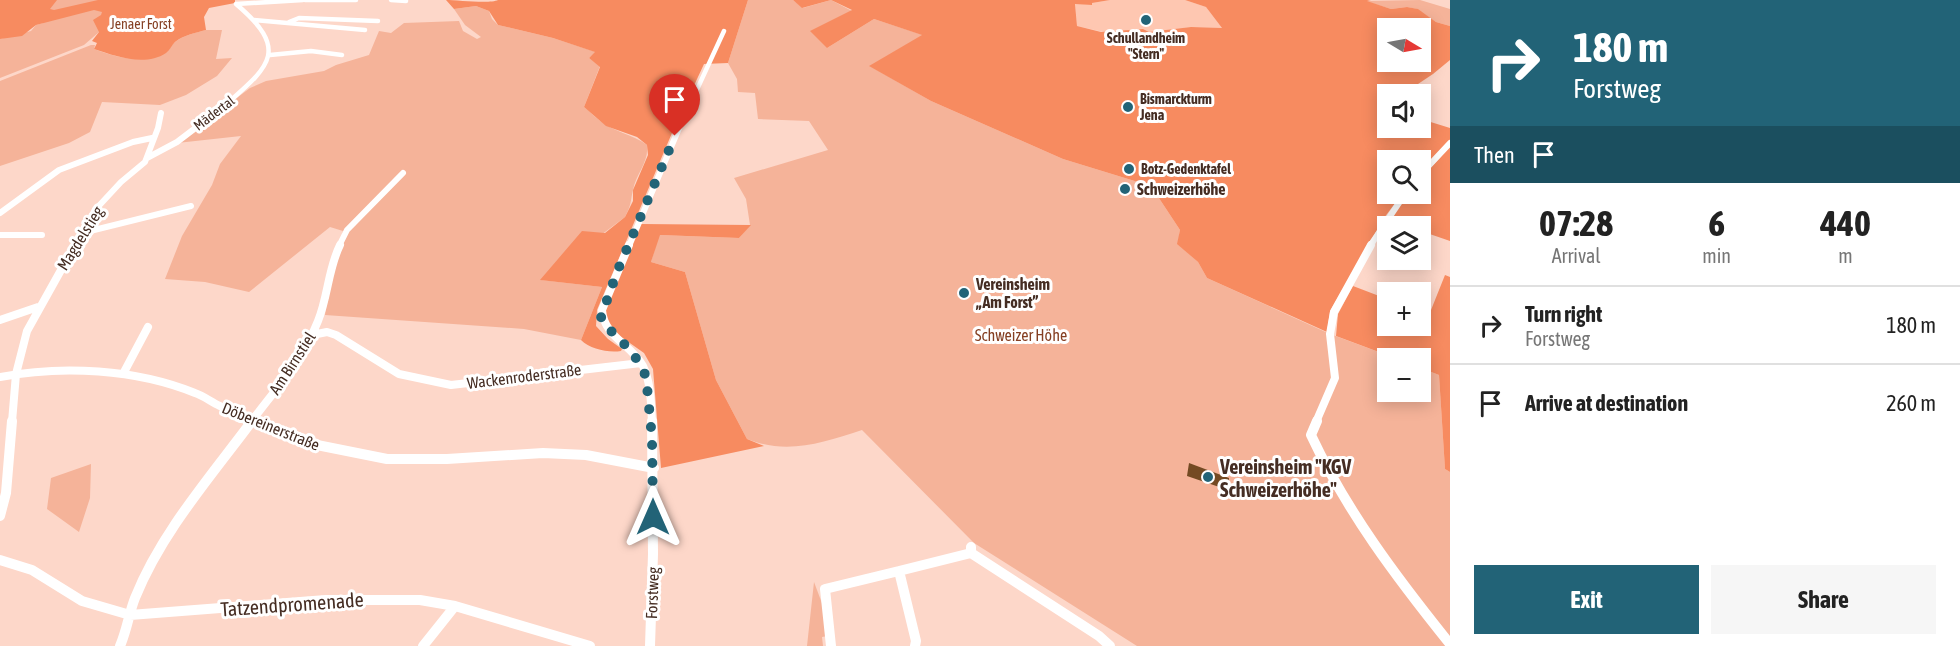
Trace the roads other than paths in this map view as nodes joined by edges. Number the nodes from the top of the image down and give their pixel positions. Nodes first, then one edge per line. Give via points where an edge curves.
1 (304, 0) edge
2 (356, 0) edge
3 (391, 0) edge
4 (406, 1) edge
5 (254, 20) junction
6 (378, 21) dead end
7 (287, 23) junction
8 (365, 30) dead end
9 (724, 31) dead end
10 (270, 55) junction
11 (342, 55) dead end
12 (161, 113) dead end
13 (153, 138) junction
14 (1450, 143) edge
15 (147, 158) junction
16 (1431, 163) edge
17 (402, 173) dead end
18 (1398, 204) edge
19 (190, 206) dead end
20 (0, 213) edge
21 (82, 233) junction
22 (42, 235) dead end
23 (0, 236) edge
24 (39, 307) junction
25 (0, 320) edge
26 (148, 327) dead end
27 (312, 335) junction
28 (641, 363) junction
29 (16, 374) junction
30 (123, 374) junction
31 (0, 377) edge
32 (253, 420) junction
33 (654, 468) junction
34 (0, 516) edge
35 (0, 560) edge
36 (899, 571) junction
37 (455, 606) junction
38 (130, 615) junction
39 (918, 644) edge
40 (1450, 644) edge
41 (120, 646) edge
42 (423, 646) edge
43 (590, 646) edge
44 (650, 646) edge
45 (831, 646) edge
46 (1110, 646) edge

1 - 2 street
1 - 5 street via 236,4
3 - 4 street
5 - 7 street
5 - 10 street via 268,40
6 - 7 street via 299,18
7 - 8 street
9 - 28 street via 602,310 604,324
10 - 11 street via 311,51
10 - 15 street, Mädertal via 245,90
12 - 13 street, Magdelstieg
13 - 15 street, Magdelstieg
13 - 20 street via 60,170
14 - 16 street
15 - 21 street, Magdelstieg via 106,196
17 - 27 street, Am Birnstiel via 347,230 328,273
18 - 40 street via 1334,312 1330,334 1335,378 1311,435 1354,513 1405,588
19 - 21 street
21 - 24 street, Magdelstieg
22 - 23 street
24 - 25 street
24 - 29 street, Magdelstieg via 23,344
26 - 30 street
27 - 28 street, Wackenroderstraße via 336,335 391,370 451,384
27 - 32 street, Am Birnstiel via 290,373
28 - 33 street, Forstweg via 646,376
29 - 30 street, Döbereinerstraße
29 - 31 street, Döbereinerstraße
29 - 34 street, Magdelstieg via 6,493
30 - 32 street, Döbereinerstraße via 175,385
32 - 33 street, Döbereinerstraße via 307,443 387,459 543,453 586,455
32 - 38 street, Am Birnstiel via 173,526
33 - 44 street, Forstweg
35 - 38 street, Tatzendpromenade via 28,566 74,597
36 - 39 street
36 - 45 street via 825,589
36 - 46 street via 971,550
37 - 38 street, Tatzendpromenade via 420,600 326,600
37 - 42 street
37 - 43 street, Tatzendpromenade
38 - 41 street, Am Birnstiel

